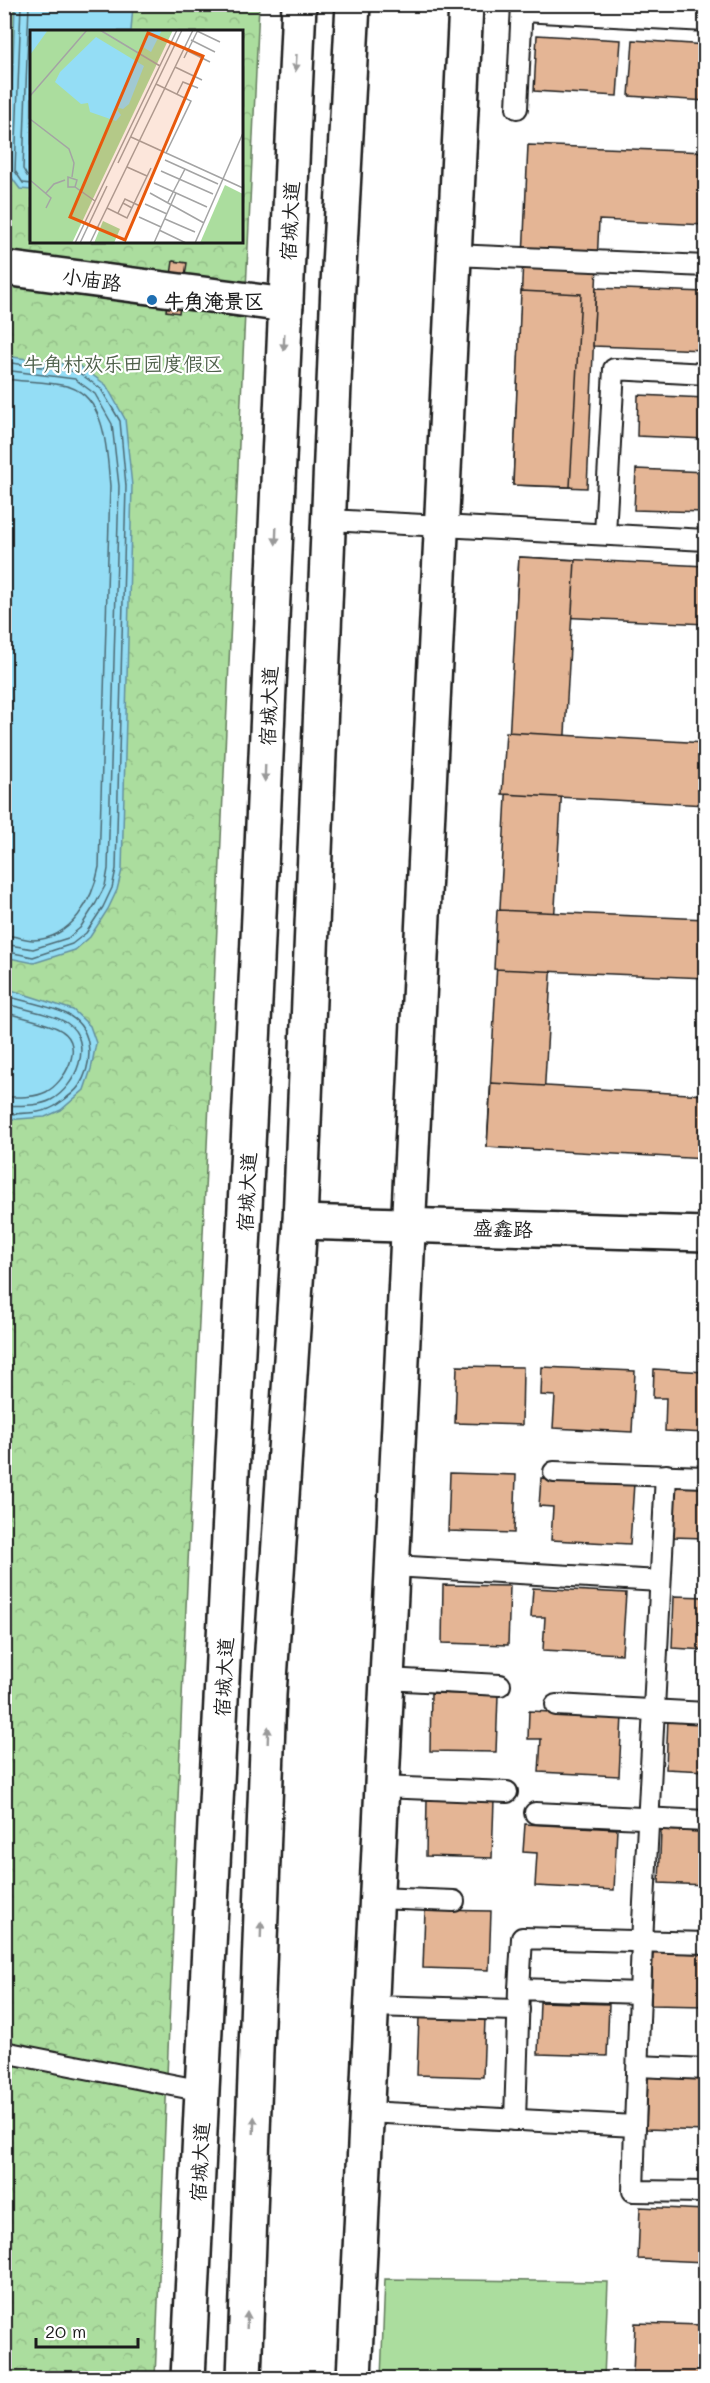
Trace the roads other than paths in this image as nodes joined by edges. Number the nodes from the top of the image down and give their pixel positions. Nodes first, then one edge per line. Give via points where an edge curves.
1 (299, 4) edge
2 (353, 4) edge
3 (466, 4) edge
4 (522, 8) edge
5 (705, 21) edge
6 (517, 108) dead end
7 (454, 255) junction
8 (705, 266) edge
9 (4, 268) edge
10 (286, 305) junction
11 (705, 374) edge
12 (329, 520) junction
13 (441, 525) junction
14 (605, 534) junction
15 (705, 540) edge
16 (300, 1222) junction
17 (407, 1226) junction
18 (705, 1234) edge
19 (554, 1472) dead end
20 (666, 1475) junction
21 (705, 1476) edge
22 (392, 1566) junction
23 (660, 1581) junction
24 (386, 1679) junction
25 (500, 1684) dead end
26 (556, 1705) dead end
27 (654, 1710) junction
28 (705, 1713) edge
29 (381, 1787) junction
30 (507, 1792) dead end
31 (535, 1813) dead end
32 (648, 1819) junction
33 (705, 1821) edge
34 (376, 1898) junction
35 (454, 1901) dead end
36 (642, 1942) junction
37 (705, 1943) edge
38 (519, 1989) junction
39 (640, 1993) junction
40 (371, 2006) junction
41 (519, 2010) junction
42 (4, 2052) edge
43 (638, 2067) junction
44 (705, 2069) edge
45 (203, 2091) junction
46 (366, 2112) junction
47 (515, 2120) junction
48 (635, 2126) junction
49 (705, 2192) edge
50 (188, 2379) edge
51 (244, 2379) edge
52 (354, 2379) edge

1 -> 10 main road, 宿城大道
2 - 12 main road
3 - 7 main road
4 - 5 lane
4 - 6 lane
7 - 8 lane
7 - 13 main road
9 - 10 main road, 小庙路
10 -> 45 main road, 宿城大道
11 - 14 lane via 614,369
12 - 13 lane
12 - 16 main road
13 - 14 lane
13 - 17 main road
14 - 15 lane
16 - 17 main road, 盛鑫路
51 -> 16 main road via 269,1695
17 - 18 main road, 盛鑫路
17 - 22 main road
19 - 20 lane
20 - 21 lane
20 - 23 lane
22 - 23 lane
22 - 24 main road
23 - 27 lane
24 - 25 lane
24 - 29 main road
26 - 27 lane
27 - 28 lane
27 - 32 lane
29 - 30 lane
29 - 34 main road
31 - 32 lane
32 - 33 lane
32 - 36 lane
34 - 35 lane
34 - 40 main road
36 - 37 lane
36 - 38 lane via 522,1938
36 - 39 lane
38 - 39 lane
38 - 41 lane
39 - 43 lane
40 - 41 lane
40 - 46 main road
41 - 47 lane
42 - 45 lane
43 - 44 lane
43 - 48 lane
45 - 50 main road, 宿城大道
46 - 47 lane
46 - 52 main road
47 - 48 lane
48 - 49 lane via 633,2191

